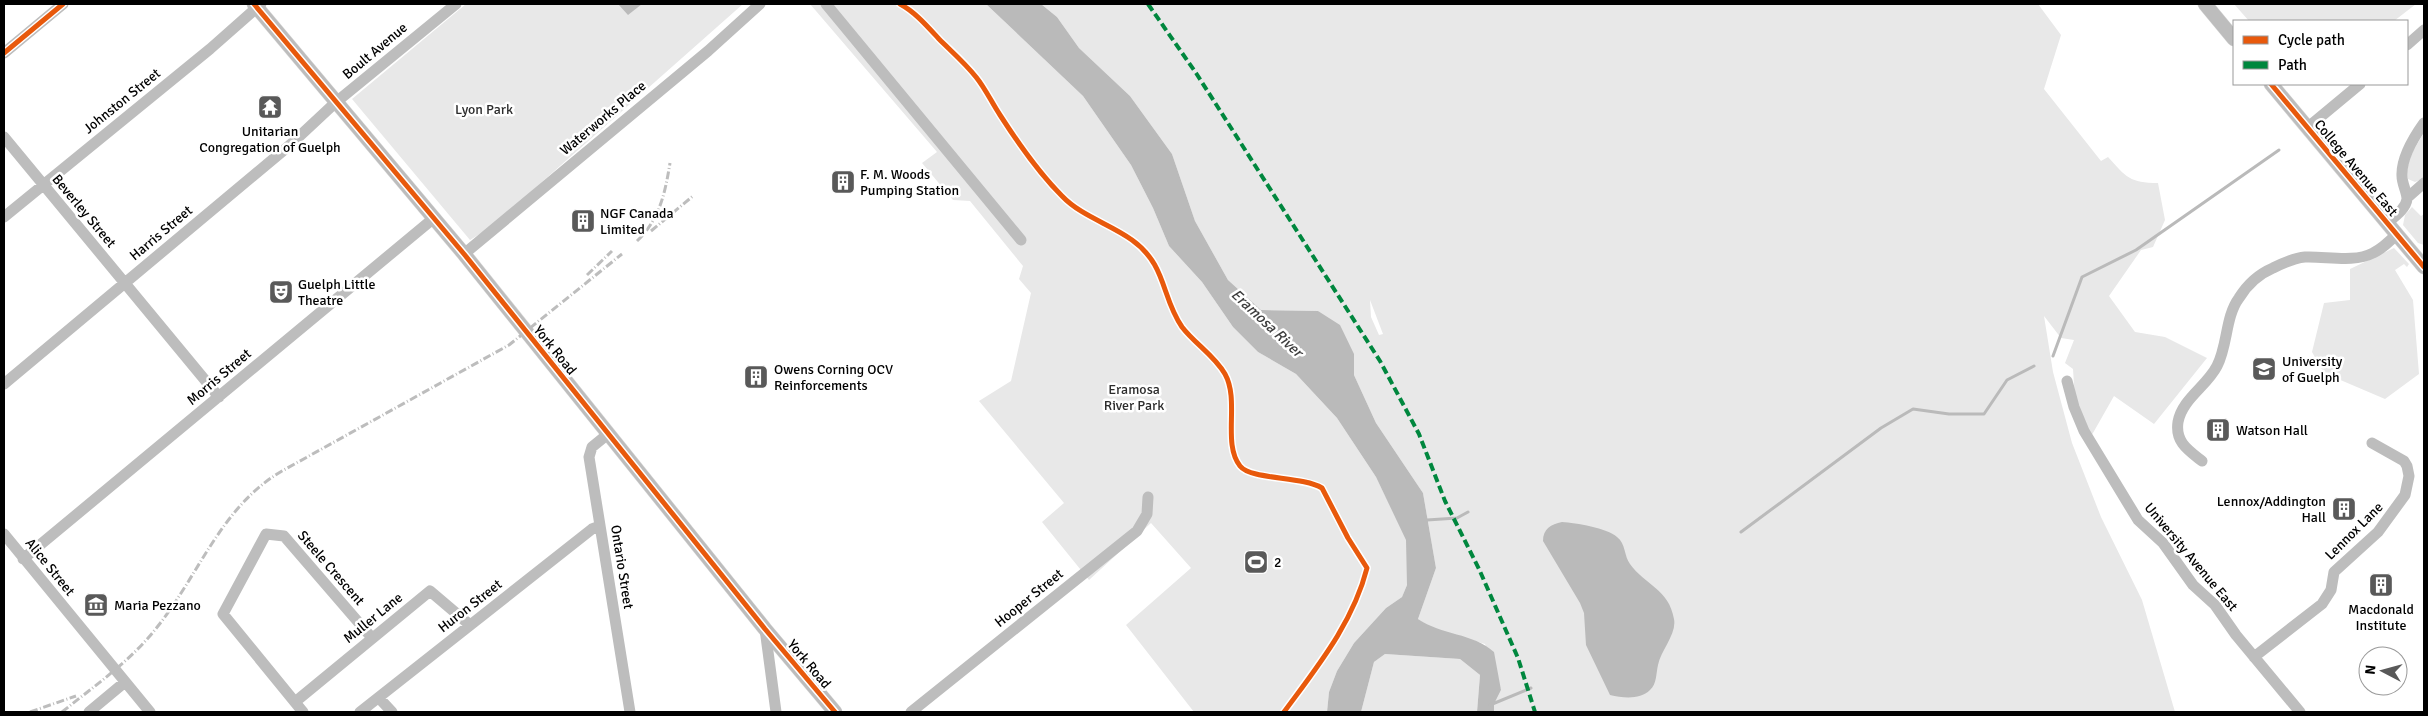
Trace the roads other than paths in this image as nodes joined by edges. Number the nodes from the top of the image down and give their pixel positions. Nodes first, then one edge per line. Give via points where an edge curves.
1 (63, 4) edge
2 (456, 4) edge
3 (760, 4) edge
4 (826, 4) edge
5 (2206, 4) edge
6 (257, 5) edge
7 (2424, 30) edge
8 (2233, 38) edge
9 (2408, 44) edge
10 (4, 53) edge
11 (2272, 85) edge
12 (2359, 85) edge
13 (336, 103) junction
14 (2424, 123) edge
15 (2307, 128) junction
16 (4, 137) edge
17 (2424, 183) edge
18 (43, 185) junction
19 (2407, 198) junction
20 (4, 217) edge
21 (434, 218) junction
22 (2387, 223) junction
23 (2397, 234) junction
24 (1021, 240) dead end
25 (464, 254) junction
26 (2423, 263) edge
27 (125, 283) junction
28 (2066, 381) dead end
29 (4, 384) edge
30 (219, 397) junction
31 (608, 434) junction
32 (2372, 443) dead end
33 (2202, 461) dead end
34 (1148, 498) dead end
35 (600, 526) junction
36 (5, 539) edge
37 (23, 559) junction
38 (470, 625) junction
39 (765, 629) junction
40 (372, 638) junction
41 (2254, 657) junction
42 (125, 682) junction
43 (379, 698) junction
44 (295, 702) junction
45 (89, 712) edge
46 (150, 712) edge
47 (304, 712) edge
48 (360, 712) edge
49 (392, 712) edge
50 (630, 712) edge
51 (776, 712) edge
52 (835, 712) edge
53 (911, 712) edge
54 (2300, 712) edge

1 - 10 street
2 - 13 street, Boult Avenue
3 - 25 street, Waterworks Place
4 - 24 street
5 - 8 main road
6 - 13 main road, York Road
6 - 18 street, Johnston Street via 210,49
7 - 9 street
11 - 15 main road, College Avenue East
12 - 15 street
13 - 21 main road, York Road
13 - 27 street, Harris Street
14 - 19 street via 2403,165 2402,180
15 - 22 main road, College Avenue East
16 - 18 street, Beverley Street
17 - 19 street
18 - 20 street, Johnston Street
18 - 27 street, Beverley Street
19 - 22 street via 2404,207
21 - 25 main road, York Road
21 - 30 street, Morris Street
22 - 23 main road, College Avenue East
23 - 26 main road, College Avenue East
23 - 33 street via 2379,250 2365,256 2291,260 2264,272 2249,286 2234,307 2217,366 2185,405 2178,421 2180,440
25 - 31 main road, York Road
27 - 29 street, Harris Street
27 - 30 street, Beverley Street
28 - 41 street, University Avenue East via 2084,431 2138,520 2163,543 2193,585 2215,605
30 - 37 street, Morris Street
31 - 35 street, Ontario Street via 592,447 589,457
31 - 39 main road, York Road
32 - 41 street, Lennox Lane via 2404,461 2409,476 2405,495 2378,532 2334,572 2331,590 2322,604
34 - 53 street, Hooper Street via 1147,514 1137,531
35 - 38 street, Huron Street
35 - 50 street, Ontario Street
36 - 37 street, Alice Street
37 - 42 street, Alice Street
38 - 40 street, Muller Lane via 430,591
38 - 43 street, Huron Street
39 - 51 street
39 - 52 main road, York Road
40 - 44 street, Muller Lane
40 - 44 street, Steele Crescent via 284,536 266,534 223,614
41 - 54 street, University Avenue East
42 - 45 street
42 - 46 street, Alice Street
43 - 48 street, Huron Street
43 - 49 street
44 - 47 street, Steele Crescent

